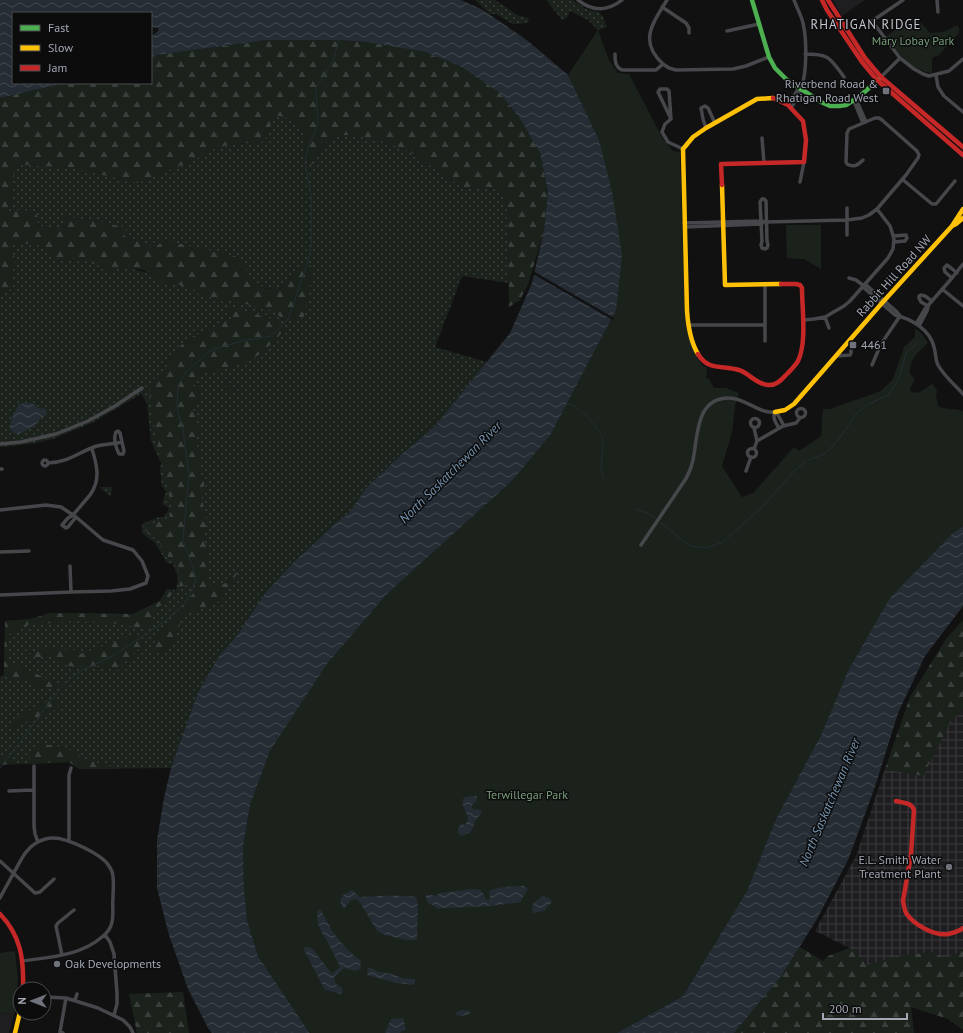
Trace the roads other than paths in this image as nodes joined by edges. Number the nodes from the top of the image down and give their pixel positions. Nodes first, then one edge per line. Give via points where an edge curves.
1 (578, 0) edge
2 (622, 0) edge
3 (667, 0) edge
4 (752, 0) edge
5 (794, 0) edge
6 (822, 0) edge
7 (828, 0) edge
8 (903, 0) edge
9 (937, 0) edge
10 (662, 7) junction
11 (938, 12) dead end
12 (759, 24) junction
13 (727, 31) dead end
14 (689, 33) dead end
15 (615, 54) dead end
16 (805, 54) junction
17 (769, 57) junction
18 (900, 58) junction
19 (962, 61) edge
20 (662, 64) junction
21 (936, 75) junction
22 (844, 77) dead end
23 (879, 78) junction
24 (801, 89) junction
25 (855, 100) junction
26 (789, 106) junction
27 (963, 112) edge
28 (670, 119) junction
29 (864, 122) junction
30 (715, 123) junction
31 (706, 128) junction
32 (762, 138) dead end
33 (963, 147) edge
34 (683, 149) junction
35 (963, 155) edge
36 (863, 160) dead end
37 (804, 162) junction
38 (764, 163) junction
39 (902, 179) junction
40 (956, 181) dead end
41 (800, 182) dead end
42 (847, 208) dead end
43 (877, 209) junction
44 (963, 209) edge
45 (963, 218) edge
46 (847, 220) junction
47 (766, 222) junction
48 (761, 223) junction
49 (723, 224) junction
50 (685, 225) junction
51 (952, 226) junction
52 (847, 235) dead end
53 (893, 236) junction
54 (894, 242) junction
55 (963, 264) edge
56 (957, 273) junction
57 (849, 278) dead end
58 (952, 278) junction
59 (765, 285) junction
60 (864, 286) junction
61 (942, 289) junction
62 (932, 301) junction
63 (883, 302) junction
64 (928, 306) junction
65 (963, 306) edge
66 (900, 316) junction
67 (825, 317) junction
68 (802, 320) junction
69 (688, 325) junction
70 (764, 325) junction
71 (917, 325) junction
72 (829, 328) dead end
73 (851, 340) junction
74 (765, 341) dead end
75 (837, 356) junction
76 (872, 365) dead end
77 (142, 388) dead end
78 (963, 394) edge
79 (776, 412) junction
80 (800, 418) dead end
81 (784, 426) junction
82 (754, 428) dead end
83 (779, 428) junction
84 (757, 441) junction
85 (122, 442) junction
86 (116, 443) junction
87 (0, 444) edge
88 (754, 448) junction
89 (92, 449) junction
90 (751, 457) junction
91 (48, 463) dead end
92 (746, 471) dead end
93 (0, 510) edge
94 (75, 516) junction
95 (641, 545) dead end
96 (29, 551) dead end
97 (0, 552) edge
98 (70, 566) dead end
99 (110, 586) dead end
100 (111, 591) junction
101 (71, 592) junction
102 (0, 595) edge
103 (34, 766) dead end
104 (71, 768) dead end
105 (33, 790) junction
106 (8, 791) dead end
107 (896, 801) dead end
108 (69, 841) junction
109 (38, 842) junction
110 (0, 861) edge
111 (14, 874) junction
112 (54, 879) dead end
113 (0, 898) edge
114 (74, 910) dead end
115 (0, 914) edge
116 (963, 928) edge
117 (105, 935) junction
118 (62, 956) junction
119 (22, 961) junction
120 (23, 981) edge
121 (77, 994) dead end
122 (52, 997) edge
123 (66, 998) junction
124 (75, 1000) junction
125 (114, 1015) junction
126 (18, 1021) edge
127 (15, 1033) edge
128 (61, 1033) edge
129 (133, 1033) edge

1 - 2 street via 589,7 600,9
3 - 10 street
4 - 12 street
5 - 16 street via 804,29
6 - 23 street via 826,10 862,62
7 - 23 street
8 - 18 street via 872,21
9 - 11 street
10 - 14 street via 686,23
10 - 20 street via 652,26 649,40 651,50
12 - 13 street
12 - 17 street
15 - 20 street via 617,66 622,70 654,70
16 - 22 street via 828,58
16 - 24 street via 805,75
17 - 20 street via 727,70 679,70
17 - 24 street via 779,73
18 - 21 street via 923,74
18 - 23 street
19 - 21 street via 949,71
21 - 27 street via 938,87 944,96
23 - 25 street
23 - 33 street
23 - 35 street
24 - 25 street via 830,106 844,106
24 - 26 street
25 - 29 street
26 - 30 street via 773,98 757,99
26 - 37 street via 803,121 806,140
28 - 28 street via 669,91 660,90 658,92
28 - 34 street via 662,132 668,142
29 - 36 street via 849,129 846,134 847,164 856,166
29 - 39 street via 881,119 917,150 918,158
30 - 31 street
30 - 31 street via 708,108 701,108
31 - 34 street via 692,137
32 - 38 street
34 - 50 street
37 - 38 street
37 - 41 street
38 - 49 street via 721,164
39 - 40 street via 933,204 936,204
39 - 43 street
42 - 46 street
43 - 46 street via 862,218
43 - 53 street via 890,226
44 - 51 street, Rabbit Hill Road NW
45 - 51 street, Rabbit Hill Road NW
46 - 47 street
46 - 52 street
47 - 48 street
47 - 48 street via 766,201 762,199
47 - 48 street via 768,245 765,249 761,246
48 - 49 street
49 - 50 street
49 - 59 street via 725,285
50 - 69 street
51 - 63 street, Rabbit Hill Road NW
53 - 54 street
53 - 54 street via 906,235 907,238 905,241
54 - 60 street via 890,255
55 - 56 street
56 - 58 street
56 - 58 street via 947,266 944,268
57 - 60 street
58 - 61 street
59 - 68 street via 801,285
59 - 70 street
60 - 63 street
60 - 67 street via 847,304
61 - 62 street
61 - 65 street
62 - 64 street
62 - 64 street via 923,295 919,296 921,302
63 - 66 street via 895,315
63 - 73 street, Rabbit Hill Road NW
64 - 71 street
66 - 71 street
66 - 76 street via 881,344
67 - 68 street
67 - 72 street
68 - 69 street via 803,342 799,358 781,381 772,385 763,384 740,370 705,363 698,354
69 - 70 street
70 - 74 street
71 - 78 street via 927,332 932,341 940,369
73 - 75 street, Rabbit Hill Road NW
73 - 75 street, Rabbit Hill Road NW via 850,355
75 - 79 street, Rabbit Hill Road NW via 794,404
77 - 87 street via 88,421 56,434
79 - 81 street
79 - 83 street via 774,418
79 - 95 street via 764,412 730,398 719,400 707,407 699,420 690,472
80 - 81 street via 796,423
81 - 83 street
82 - 84 street
83 - 84 street
84 - 88 street
85 - 86 street
85 - 86 street via 118,431 114,434
85 - 86 street via 124,451 121,455
86 - 89 street
88 - 90 street via 756,455
88 - 90 street via 748,451
89 - 91 street via 65,461
89 - 94 street via 97,464 96,483
90 - 92 street
93 - 94 street via 46,505 60,507
94 - 100 street via 103,540 133,550 142,561 148,576 146,583 130,590
96 - 97 street
98 - 101 street
99 - 100 street
100 - 101 street
101 - 102 street
103 - 105 street
104 - 108 street
105 - 106 street
105 - 109 street via 34,826
107 - 116 street via 911,804 914,810 904,908 908,915 926,929 940,934 948,934
108 - 109 street via 53,838
108 - 117 street via 100,856 112,871 113,918 111,927
109 - 111 street via 26,852
110 - 111 street
111 - 112 street via 37,893
111 - 113 street
114 - 118 street via 56,926
115 - 119 street via 17,937
117 - 118 street via 80,950
117 - 125 street via 114,954 117,1004
118 - 119 street
119 - 120 street
121 - 124 street
122 - 123 street
123 - 124 street
123 - 128 street
124 - 125 street
125 - 129 street via 126,1022
126 - 127 street

